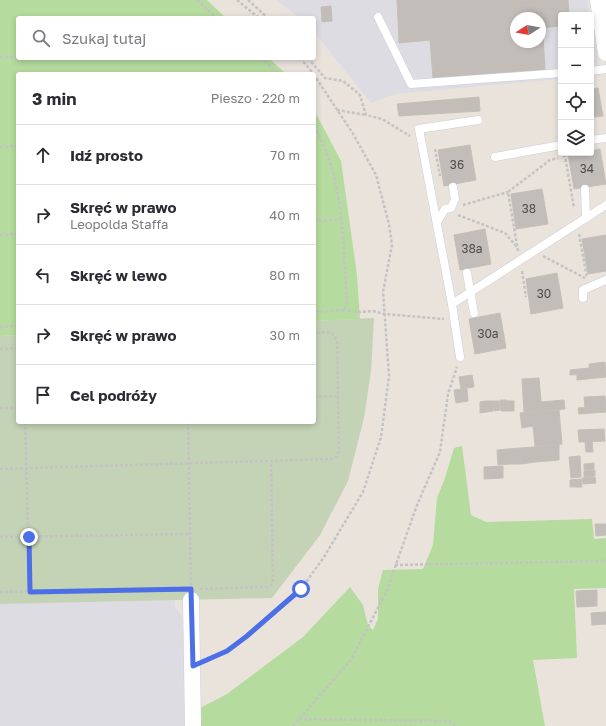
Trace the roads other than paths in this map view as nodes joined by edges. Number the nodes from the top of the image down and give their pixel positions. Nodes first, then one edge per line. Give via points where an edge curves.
1 (598, 0) edge
2 (378, 17) dead end
3 (606, 53) edge
4 (606, 69) edge
5 (594, 71) edge
6 (558, 73) edge
7 (478, 120) dead end
8 (606, 138) edge
9 (594, 140) edge
10 (558, 146) edge
11 (495, 157) dead end
12 (452, 187) dead end
13 (585, 190) dead end
14 (606, 205) edge
15 (586, 218) junction
16 (437, 222) junction
17 (467, 273) dead end
18 (606, 280) edge
19 (471, 292) junction
20 (583, 298) dead end
21 (452, 304) junction
22 (474, 313) dead end
23 (460, 357) road end
24 (191, 595) road end
25 (193, 726) edge

1 - 3 street
2 - 6 lane via 411,84
4 - 5 lane
7 - 16 lane via 419,129
8 - 9 lane
10 - 11 lane
12 - 16 lane via 455,199 451,208 446,209
13 - 15 lane
14 - 15 lane
15 - 19 lane
16 - 21 lane
17 - 19 lane
18 - 20 lane via 583,290
19 - 21 lane
19 - 22 lane
21 - 23 lane
24 - 25 street

